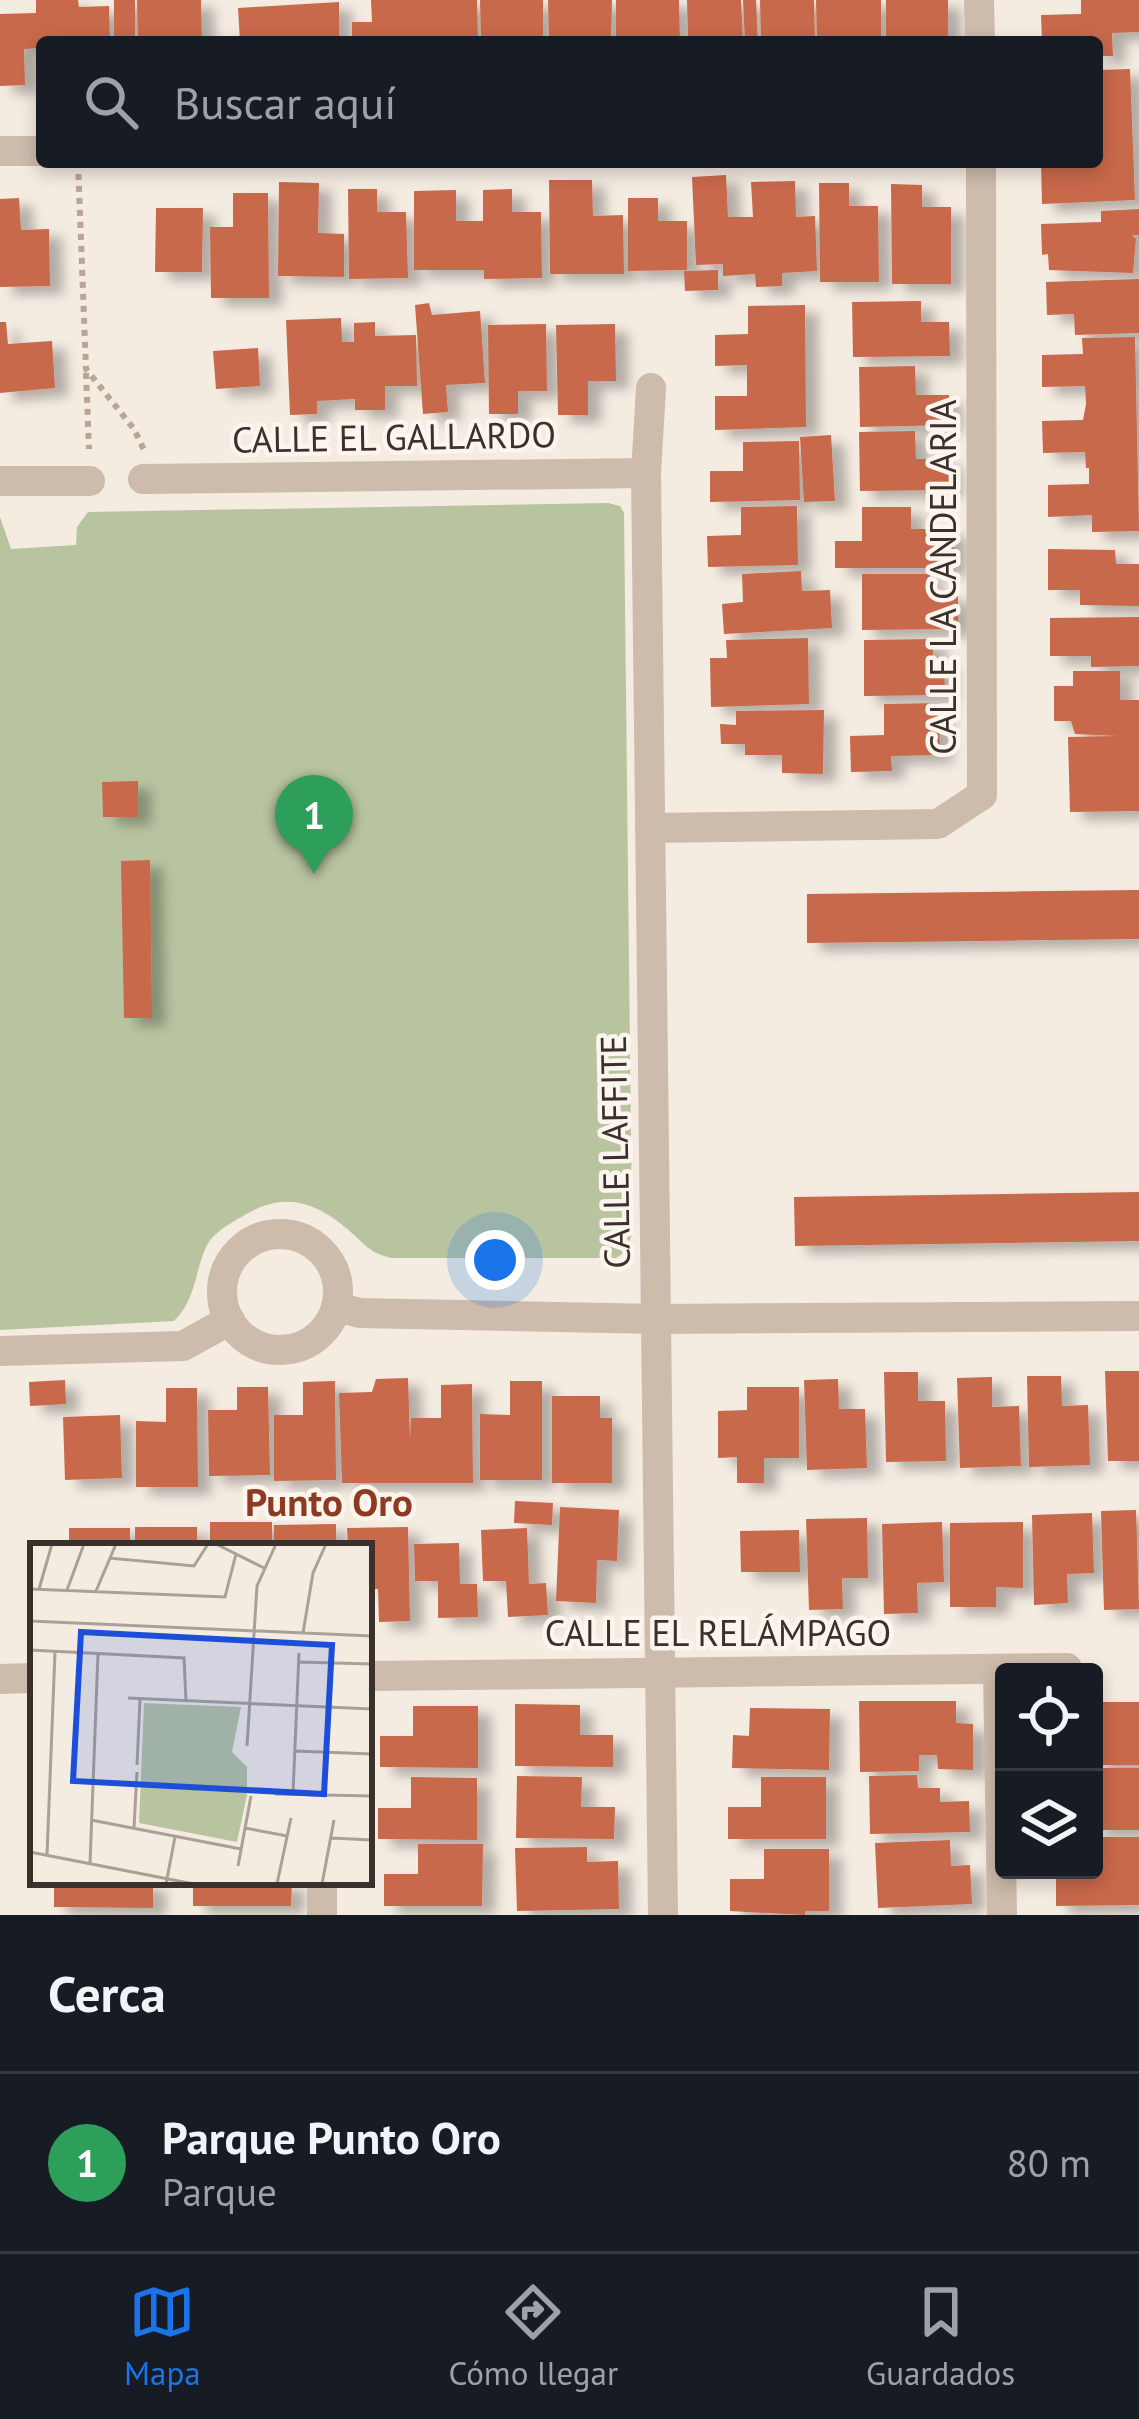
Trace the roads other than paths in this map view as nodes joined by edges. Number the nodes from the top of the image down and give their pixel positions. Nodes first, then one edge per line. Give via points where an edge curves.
1 (980, 0) edge
2 (980, 36) edge
3 (36, 151) edge
4 (0, 152) edge
5 (981, 168) edge
6 (651, 388) dead end
7 (646, 473) junction
8 (143, 479) road end
9 (0, 481) edge
10 (89, 481) road end
11 (650, 828) junction
12 (336, 1307) junction
13 (1139, 1316) edge
14 (656, 1319) junction
15 (230, 1320) junction
16 (0, 1351) edge
17 (995, 1670) edge
18 (658, 1672) junction
19 (372, 1676) edge
20 (1000, 1771) edge
21 (663, 1915) edge
22 (1002, 1915) edge

1 - 2 street
3 - 4 street
5 - 11 street, CALLE LA CANDELARIA via 982,795 938,824
6 - 7 street, CALLE LAFFITE
7 - 8 street, CALLE EL GALLARDO
7 - 11 street, CALLE LAFFITE
9 - 10 street
11 - 14 street, CALLE LAFFITE
12 - 14 street
12 - 15 street via 317,1338 296,1349 252,1343
12 - 15 street via 337,1276 327,1255 287,1233 264,1235 229,1263 222,1285
13 - 14 street
14 - 18 street, CALLE LAFFITE
15 - 16 street via 183,1346
17 - 18 street, CALLE EL RELÁMPAGO
18 - 19 street, CALLE EL RELÁMPAGO
18 - 21 street, CALLE LAFFITE
20 - 22 street

